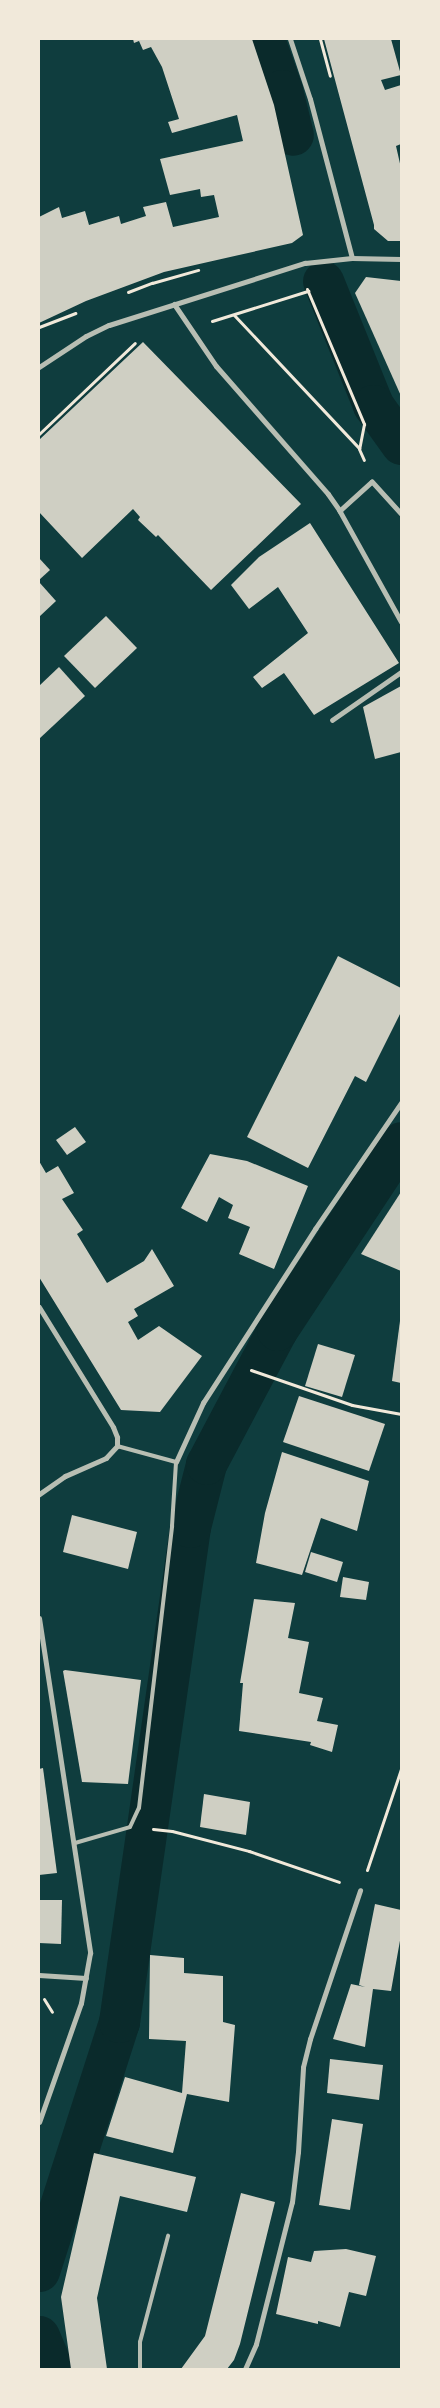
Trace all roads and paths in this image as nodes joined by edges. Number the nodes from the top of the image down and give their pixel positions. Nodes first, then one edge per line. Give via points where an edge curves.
1 (290, 39) edge
2 (352, 258) junction
3 (401, 259) edge
4 (305, 263) junction
5 (308, 291) junction
6 (174, 304) junction
7 (234, 315) junction
8 (189, 327) junction
9 (141, 340) dead end
10 (39, 367) edge
11 (39, 434) edge
12 (359, 449) junction
13 (372, 482) junction
14 (340, 511) junction
15 (401, 514) edge
16 (401, 621) edge
17 (401, 672) edge
18 (332, 720) dead end
19 (401, 1103) edge
20 (39, 1307) edge
21 (266, 1377) dead end
22 (401, 1414) edge
23 (117, 1446) junction
24 (176, 1462) junction
25 (39, 1494) edge
26 (39, 1618) edge
27 (401, 1769) edge
28 (172, 1831) dead end
29 (75, 1843) junction
30 (360, 1890) junction
31 (39, 1975) edge
32 (86, 1978) junction
33 (39, 2122) edge
34 (168, 2236) dead end
35 (140, 2369) edge
36 (245, 2369) edge

1 - 2 street via 310,100
2 - 3 street
2 - 4 street
4 - 5 path
4 - 6 street
5 - 7 path
5 - 12 path via 364,424
6 - 8 street
6 - 10 street via 86,336
7 - 8 path
7 - 12 path
8 - 14 street via 226,378
9 - 11 path
12 - 13 path
13 - 14 street
13 - 15 street
14 - 16 street
17 - 18 street
19 - 24 street via 203,1403
20 - 23 street via 113,1427
21 - 22 path via 352,1405
23 - 24 lane
23 - 25 street via 106,1458 65,1476
24 - 29 lane via 172,1526 139,1808 130,1827
26 - 29 street
27 - 30 path
28 - 30 path via 298,1866
29 - 32 street via 89,1942
30 - 36 street via 303,2067 292,2202 256,2344
31 - 32 street
32 - 33 street via 72,2032
34 - 35 lane via 140,2342

